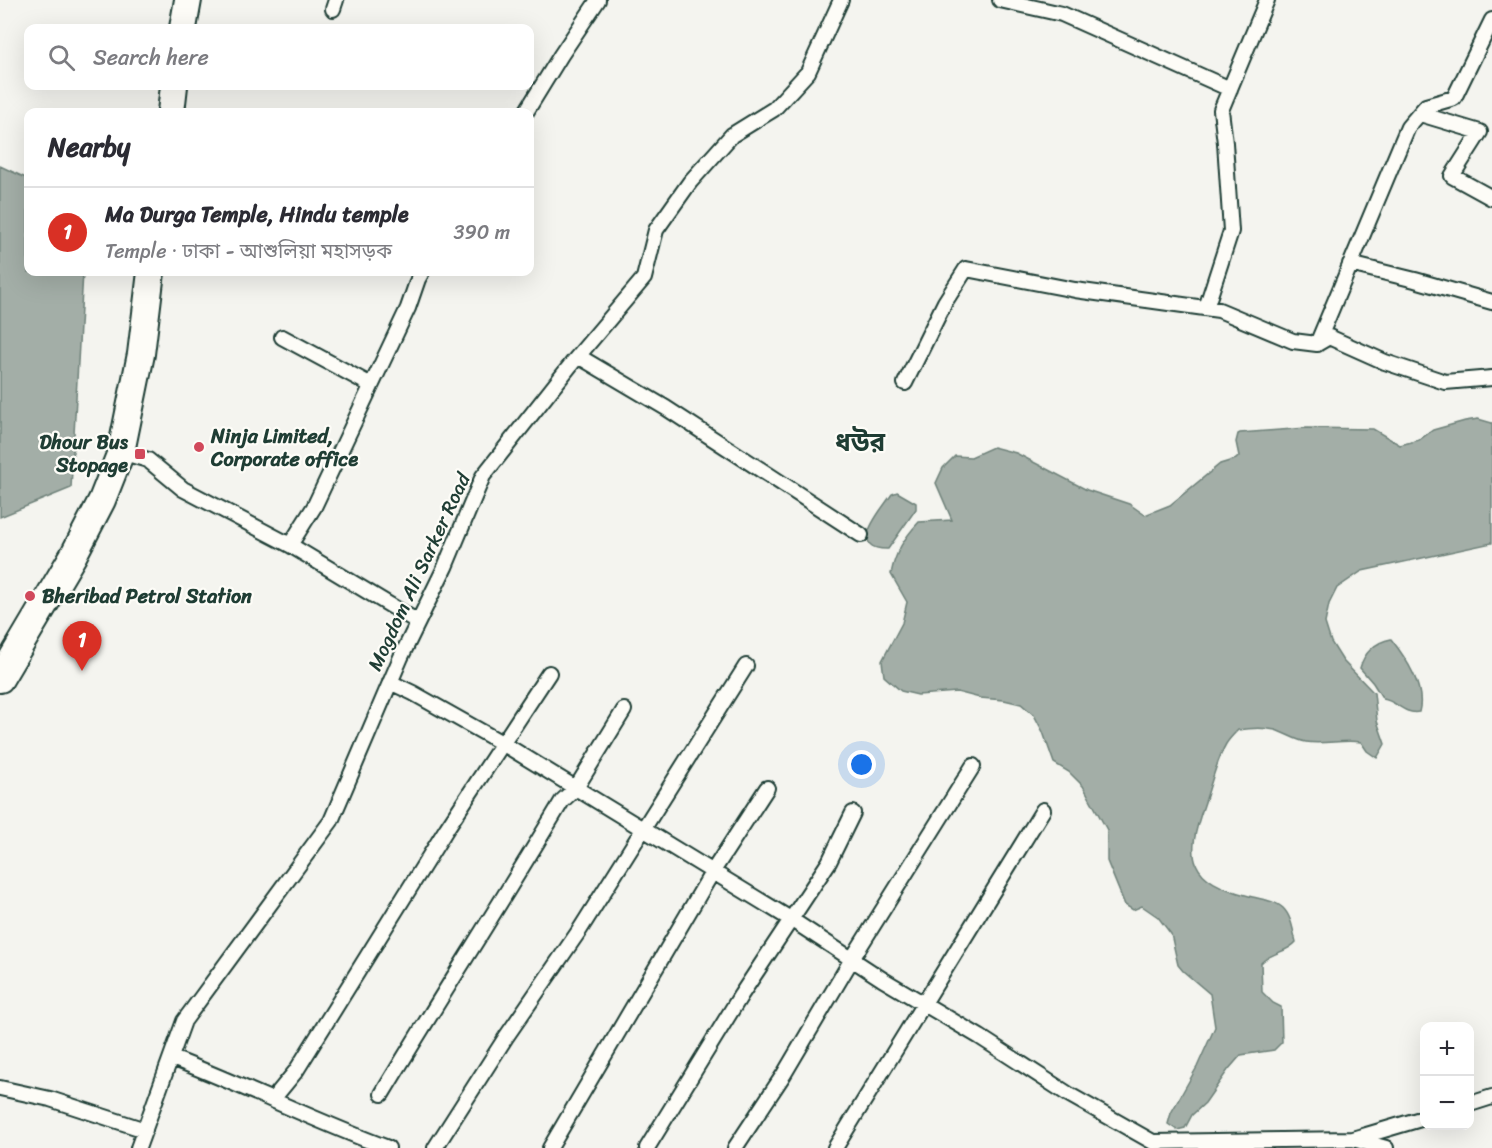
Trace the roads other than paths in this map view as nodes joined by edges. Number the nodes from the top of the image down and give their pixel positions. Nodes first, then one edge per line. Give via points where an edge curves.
1 (188, 0) edge
2 (598, 0) edge
3 (841, 0) edge
4 (1000, 0) edge
5 (1267, 0) edge
6 (1492, 20) edge
7 (184, 24) edge
8 (1230, 89) junction
9 (174, 90) edge
10 (171, 108) edge
11 (528, 108) edge
12 (1420, 114) junction
13 (1492, 198) edge
14 (1350, 264) junction
15 (151, 276) edge
16 (420, 276) edge
17 (1492, 302) edge
18 (1206, 308) junction
19 (282, 337) dead end
20 (1317, 344) junction
21 (578, 356) junction
22 (1492, 378) edge
23 (905, 383) dead end
24 (371, 385) junction
25 (121, 452) junction
26 (861, 535) dead end
27 (290, 545) junction
28 (418, 622) junction
29 (746, 666) dead end
30 (549, 673) dead end
31 (0, 679) edge
32 (390, 682) junction
33 (624, 710) dead end
34 (502, 743) junction
35 (974, 766) dead end
36 (576, 788) junction
37 (767, 788) dead end
38 (1042, 810) dead end
39 (853, 813) dead end
40 (642, 829) junction
41 (713, 871) junction
42 (792, 920) junction
43 (852, 959) junction
44 (923, 1004) junction
45 (172, 1058) junction
46 (0, 1088) edge
47 (382, 1094) dead end
48 (1492, 1098) edge
49 (273, 1100) junction
50 (1474, 1103) edge
51 (1420, 1119) edge
52 (145, 1130) junction
53 (1353, 1139) junction
54 (138, 1148) edge
55 (388, 1148) edge
56 (435, 1148) edge
57 (550, 1148) edge
58 (647, 1148) edge
59 (735, 1148) edge
60 (835, 1148) edge
61 (1386, 1148) edge

1 - 7 highway
2 - 11 street
3 - 21 street, Mogdom Ali Sarker Road via 808,72 774,109 732,135 690,182 656,230 644,278
4 - 8 street via 1062,14
5 - 8 street
6 - 12 street via 1454,98 1426,106
8 - 18 street via 1221,110 1231,231
9 - 10 highway
12 - 13 street via 1480,132 1452,176
12 - 14 street via 1408,127
14 - 17 street
14 - 20 street
15 - 25 highway via 141,354
16 - 24 street
18 - 20 street via 1293,342
18 - 23 street via 1075,290 966,269
19 - 24 street
20 - 22 street via 1329,337 1385,362 1445,382
21 - 26 street via 666,408
21 - 28 street, Mogdom Ali Sarker Road via 483,476
24 - 27 street via 314,507
25 - 27 street via 148,460 183,489
25 - 31 highway via 73,556
27 - 28 street
28 - 32 street, Mogdom Ali Sarker Road
29 - 40 street
30 - 34 street
32 - 34 street
32 - 45 street, Mogdom Ali Sarker Road via 331,821 184,1021
33 - 36 street
34 - 36 street
34 - 49 street via 296,1071
35 - 43 street
36 - 40 street
36 - 47 street via 562,801
37 - 41 street
38 - 44 street
39 - 42 street via 829,862
40 - 41 street
40 - 56 street
41 - 42 street
41 - 57 street
42 - 43 street
42 - 58 street
43 - 44 street
43 - 59 street
44 - 53 street via 1153,1142
44 - 60 street
45 - 49 street
45 - 52 street, Mogdom Ali Sarker Road
46 - 52 street via 50,1099
48 - 50 street
49 - 55 street
51 - 53 street
52 - 54 street, Mogdom Ali Sarker Road
53 - 61 street

